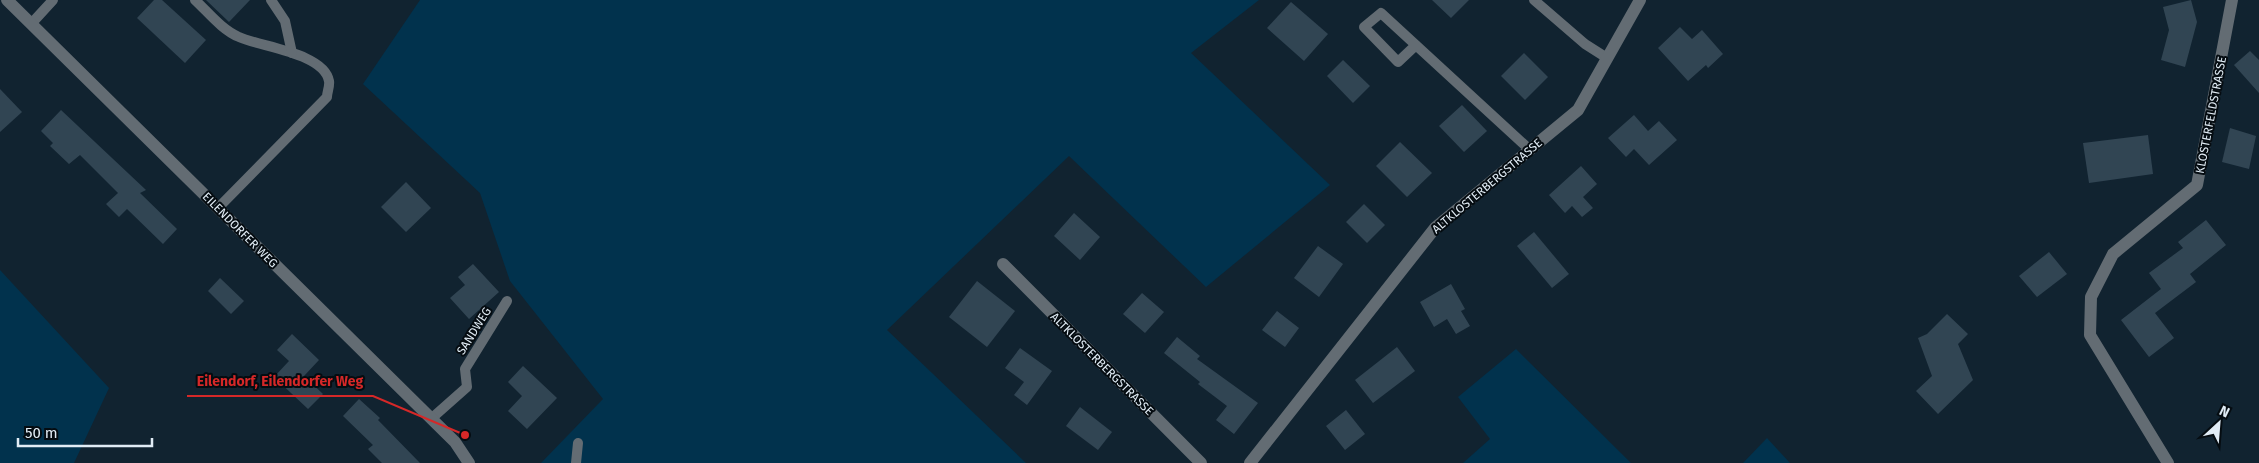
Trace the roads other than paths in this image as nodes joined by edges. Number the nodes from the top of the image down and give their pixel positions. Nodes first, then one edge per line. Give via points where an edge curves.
1 (7, 0) edge
2 (53, 0) edge
3 (194, 0) edge
4 (271, 0) edge
5 (1534, 0) edge
6 (1640, 0) edge
7 (2232, 0) edge
8 (31, 24) junction
9 (1416, 45) junction
10 (292, 53) junction
11 (1607, 58) junction
12 (1529, 149) junction
13 (218, 208) junction
14 (1003, 264) dead end
15 (507, 301) dead end
16 (432, 418) junction
17 (578, 443) dead end
18 (469, 463) edge
19 (576, 463) edge
20 (1200, 463) edge
21 (1250, 463) edge
22 (2168, 463) edge

1 - 8 street, EILENDORFER WEG
2 - 8 lane
3 - 10 lane via 237,36
4 - 10 lane via 285,22
5 - 11 lane via 1585,44
6 - 11 street, ALTKLOSTERBERGSTRASSE
7 - 22 street, KLOSTERFELDSTRASSE via 2197,185 2113,254 2091,297 2090,335
8 - 13 street, EILENDORFER WEG
9 - 9 lane via 1381,13 1364,27 1398,62
9 - 12 lane
10 - 13 lane via 303,56 322,69 329,81 327,96
11 - 12 street, ALTKLOSTERBERGSTRASSE via 1578,110
12 - 21 street, ALTKLOSTERBERGSTRASSE via 1435,228
13 - 16 street, EILENDORFER WEG
14 - 20 street, ALTKLOSTERBERGSTRASSE
15 - 16 lane, SANDWEG via 464,370 467,387
16 - 18 street, EILENDORFER WEG via 455,442
17 - 19 lane

